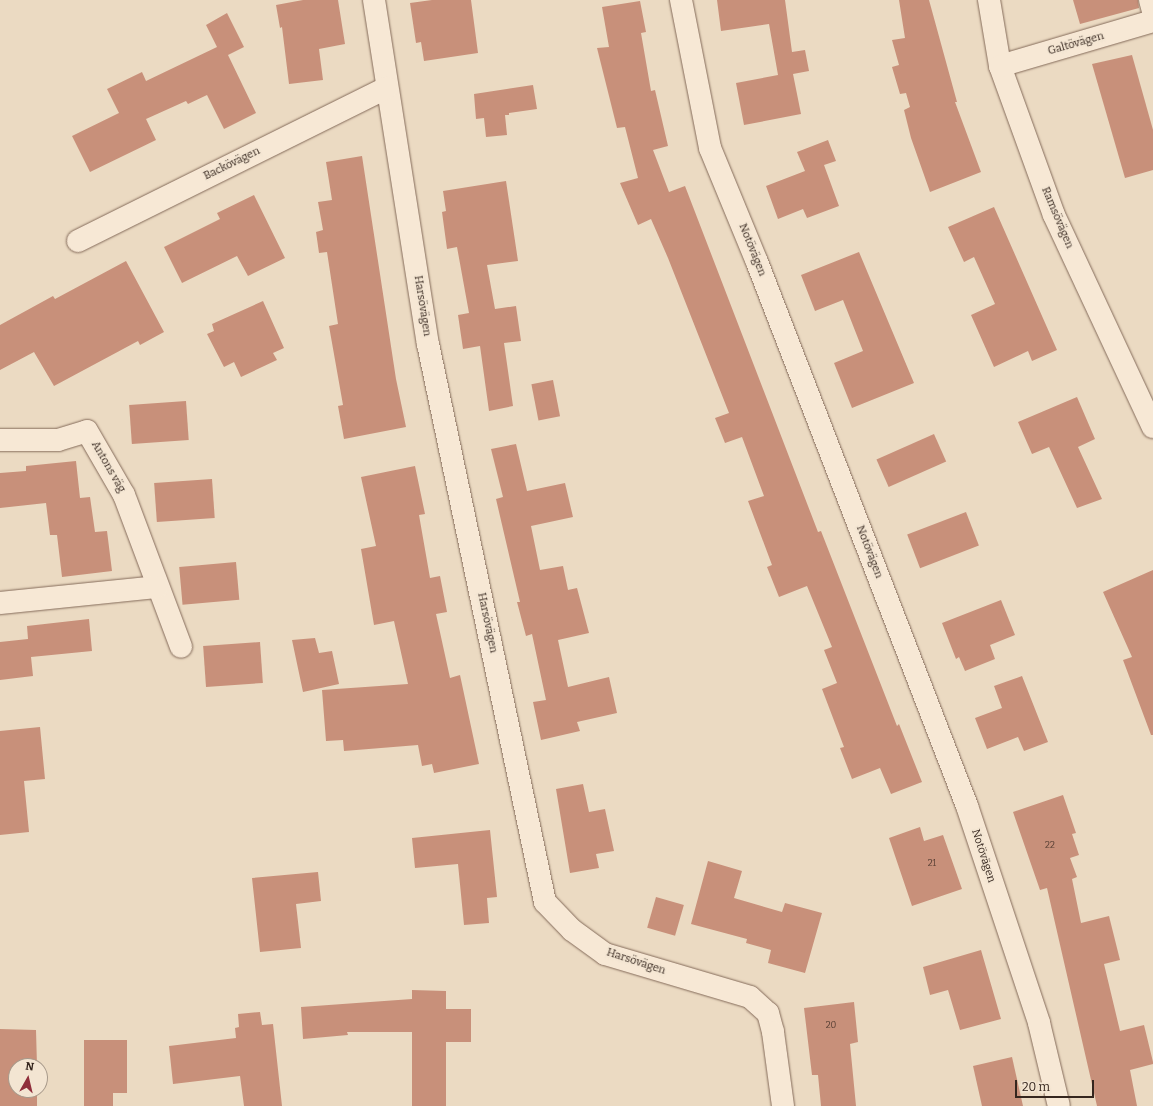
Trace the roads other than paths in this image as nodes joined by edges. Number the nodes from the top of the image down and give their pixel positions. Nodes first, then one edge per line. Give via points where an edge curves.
1 (374, 0) edge
2 (681, 0) edge
3 (989, 0) edge
4 (1150, 0) edge
5 (1153, 11) edge
6 (1153, 21) edge
7 (1000, 66) junction
8 (386, 88) junction
9 (78, 241) dead end
10 (1153, 427) edge
11 (0, 440) edge
12 (157, 587) junction
13 (0, 603) edge
14 (181, 647) dead end
15 (783, 1106) edge
16 (1059, 1106) edge

1 - 8 street, Harsövägen
2 - 16 street, Notövägen via 710,148 760,269 967,806 1039,1023
3 - 7 street, Ramsövägen
4 - 5 street
6 - 7 street, Galtövägen
7 - 10 street, Ramsövägen via 1054,215
8 - 9 street, Backövägen
8 - 15 street, Harsövägen via 428,344 545,902 572,930 605,954 750,997 768,1013
11 - 12 street, Antons väg via 58,440 87,431 124,495
12 - 13 street
12 - 14 street, Antons väg

